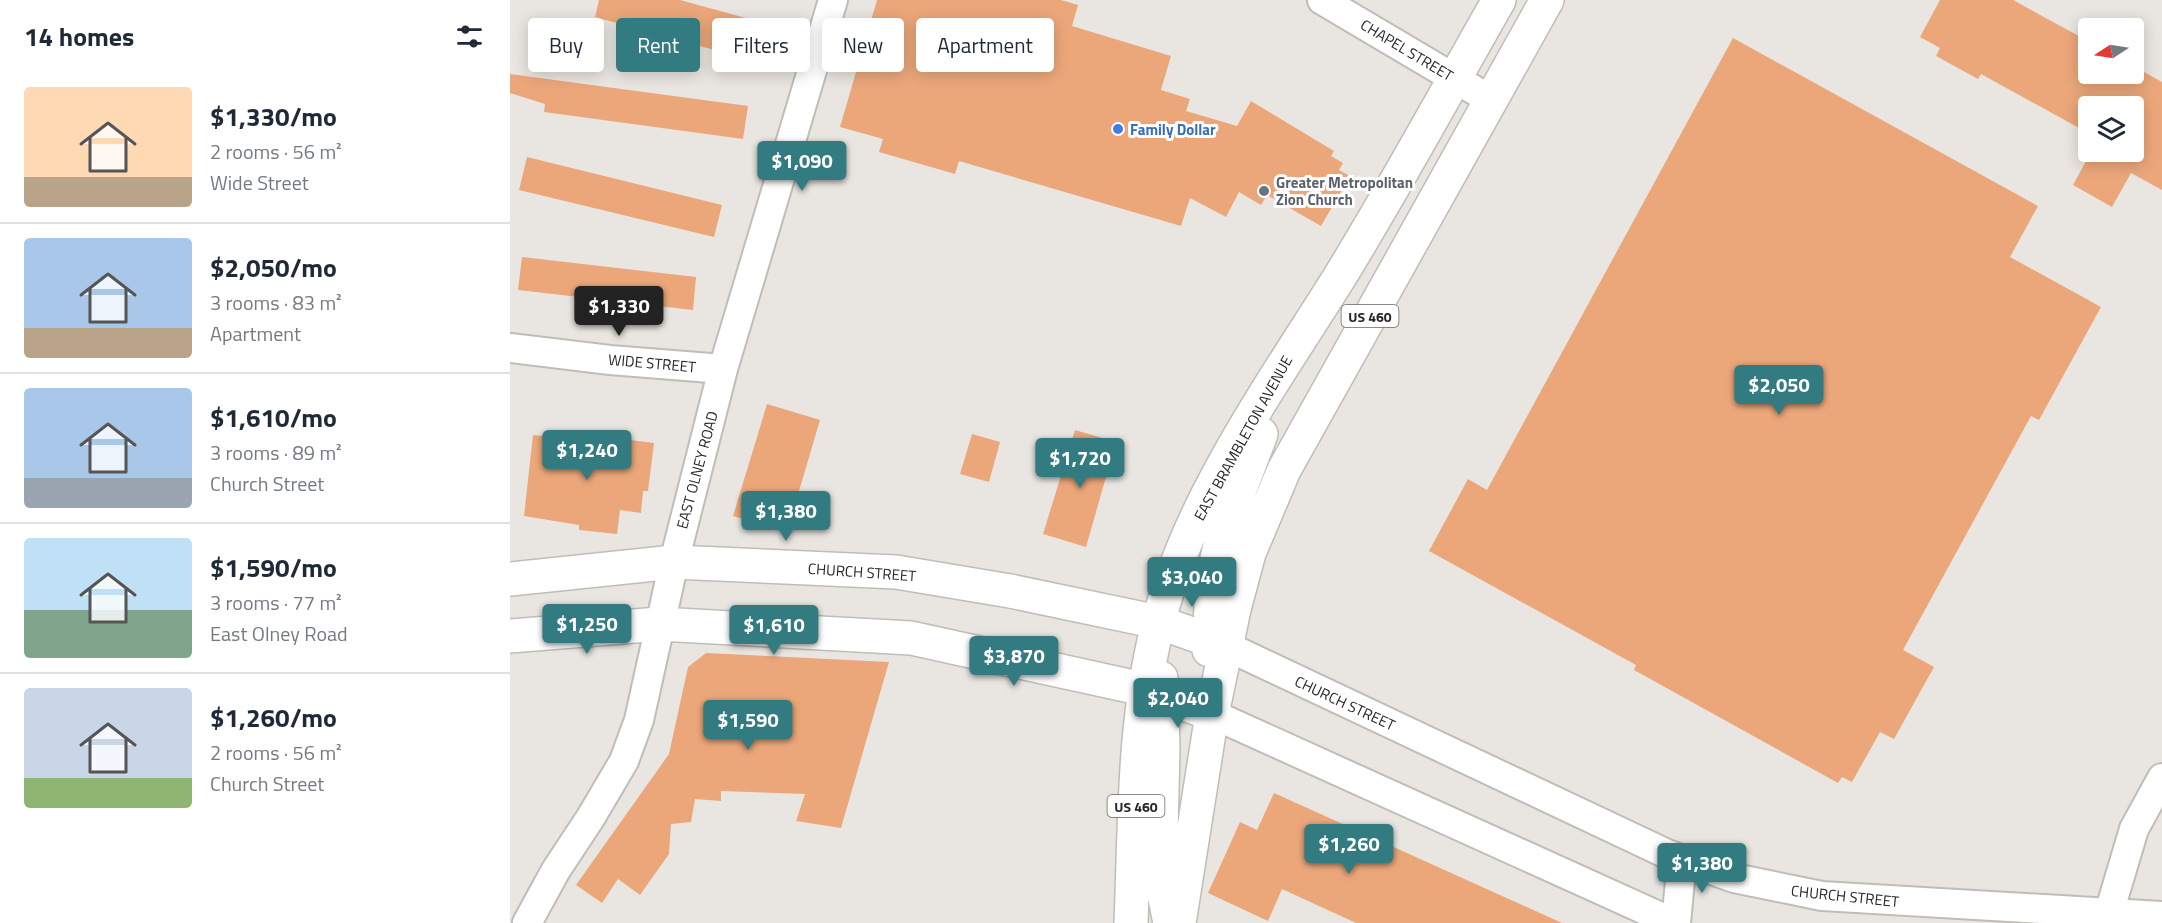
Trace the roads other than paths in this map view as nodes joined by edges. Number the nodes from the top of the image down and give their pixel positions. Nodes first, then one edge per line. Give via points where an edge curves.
1 (833, 0) edge
2 (1322, 0) edge
3 (1499, 0) edge
4 (1547, 0) edge
5 (1455, 78) junction
6 (1491, 100) junction
7 (510, 348) edge
8 (723, 369) junction
9 (1265, 393) junction
10 (674, 562) junction
11 (510, 579) edge
12 (1158, 622) junction
13 (659, 624) junction
14 (510, 636) edge
15 (1218, 644) junction
16 (1152, 692) junction
17 (1212, 714) junction
18 (2162, 778) edge
19 (1682, 860) junction
20 (2162, 916) edge
21 (2107, 918) edge
22 (527, 923) edge
23 (1131, 923) edge
24 (1170, 923) edge
25 (1179, 923) edge
26 (1675, 923) edge

1 - 8 street, EAST OLNEY ROAD
2 - 5 street, CHAPEL STREET
3 - 5 main road, EAST BRAMBLETON AVENUE / US 460
4 - 6 main road, US 460
5 - 6 street, CHAPEL STREET
5 - 9 main road, EAST BRAMBLETON AVENUE / US 460 via 1398,183
6 - 15 main road, US 460 via 1284,470 1249,553
7 - 8 street, WIDE STREET
8 - 10 street, EAST OLNEY ROAD
9 - 12 main road, EAST BRAMBLETON AVENUE / US 460 via 1190,535
9 - 15 main road via 1260,440 1222,536 1212,582
10 - 11 main road, CHURCH STREET
10 - 12 main road, CHURCH STREET via 896,572
10 - 13 street, EAST OLNEY ROAD
12 - 15 main road, CHURCH STREET
12 - 16 main road, EAST BRAMBLETON AVENUE / US 460
13 - 14 main road
13 - 16 main road via 911,638
13 - 22 street, EAST OLNEY ROAD via 639,720 624,761
15 - 17 main road, US 460
15 - 19 street, CHURCH STREET
16 - 17 main road
16 - 23 main road, EAST BRAMBLETON AVENUE / US 460 via 1138,727
16 - 24 main road via 1160,873
17 - 25 main road, US 460
17 - 26 street
18 - 21 street via 2134,829
19 - 21 street, CHURCH STREET via 1747,882 1822,896
19 - 26 street
20 - 21 street, CHURCH STREET

